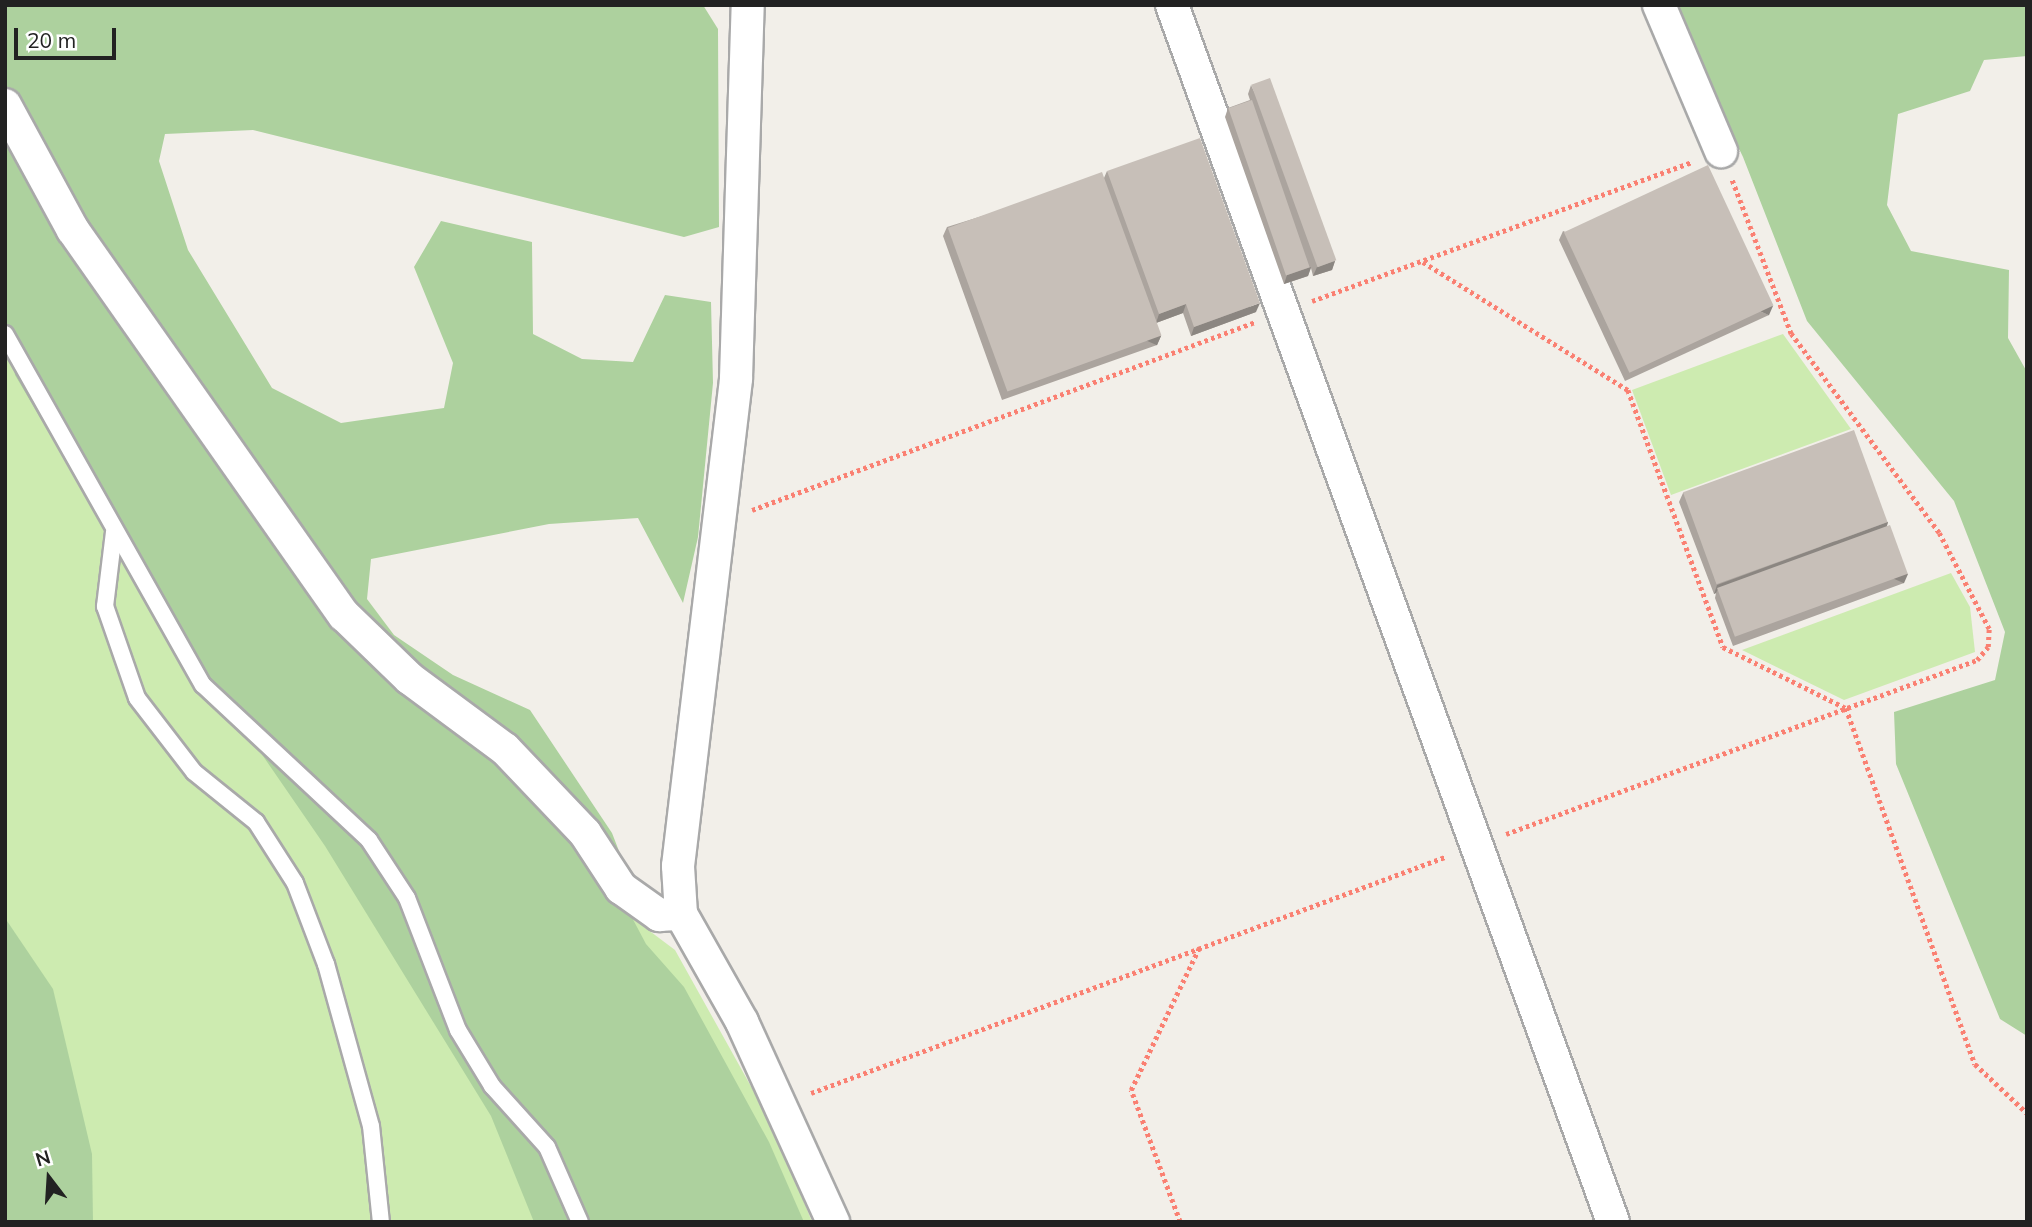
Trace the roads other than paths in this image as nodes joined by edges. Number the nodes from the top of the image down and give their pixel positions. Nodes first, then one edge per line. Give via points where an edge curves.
1 (748, 5) edge
2 (1172, 5) edge
3 (1659, 5) edge
4 (5, 105) edge
5 (1721, 151) road end
6 (5, 334) edge
7 (114, 532) junction
8 (681, 914) junction
9 (380, 1222) edge
10 (580, 1222) edge
11 (833, 1222) edge
12 (1613, 1222) edge

1 - 8 street via 736,378 715,524 678,866
2 - 12 street via 1473,846
3 - 5 street
4 - 8 street via 73,230 344,615 409,678 505,748 585,833 621,888 659,915
6 - 7 lane
7 - 9 lane via 105,606 137,698 194,772 256,822 295,883 326,964 371,1126
7 - 10 lane via 203,685 369,840 407,898 458,1030 492,1086 547,1147
8 - 11 street via 742,1022

